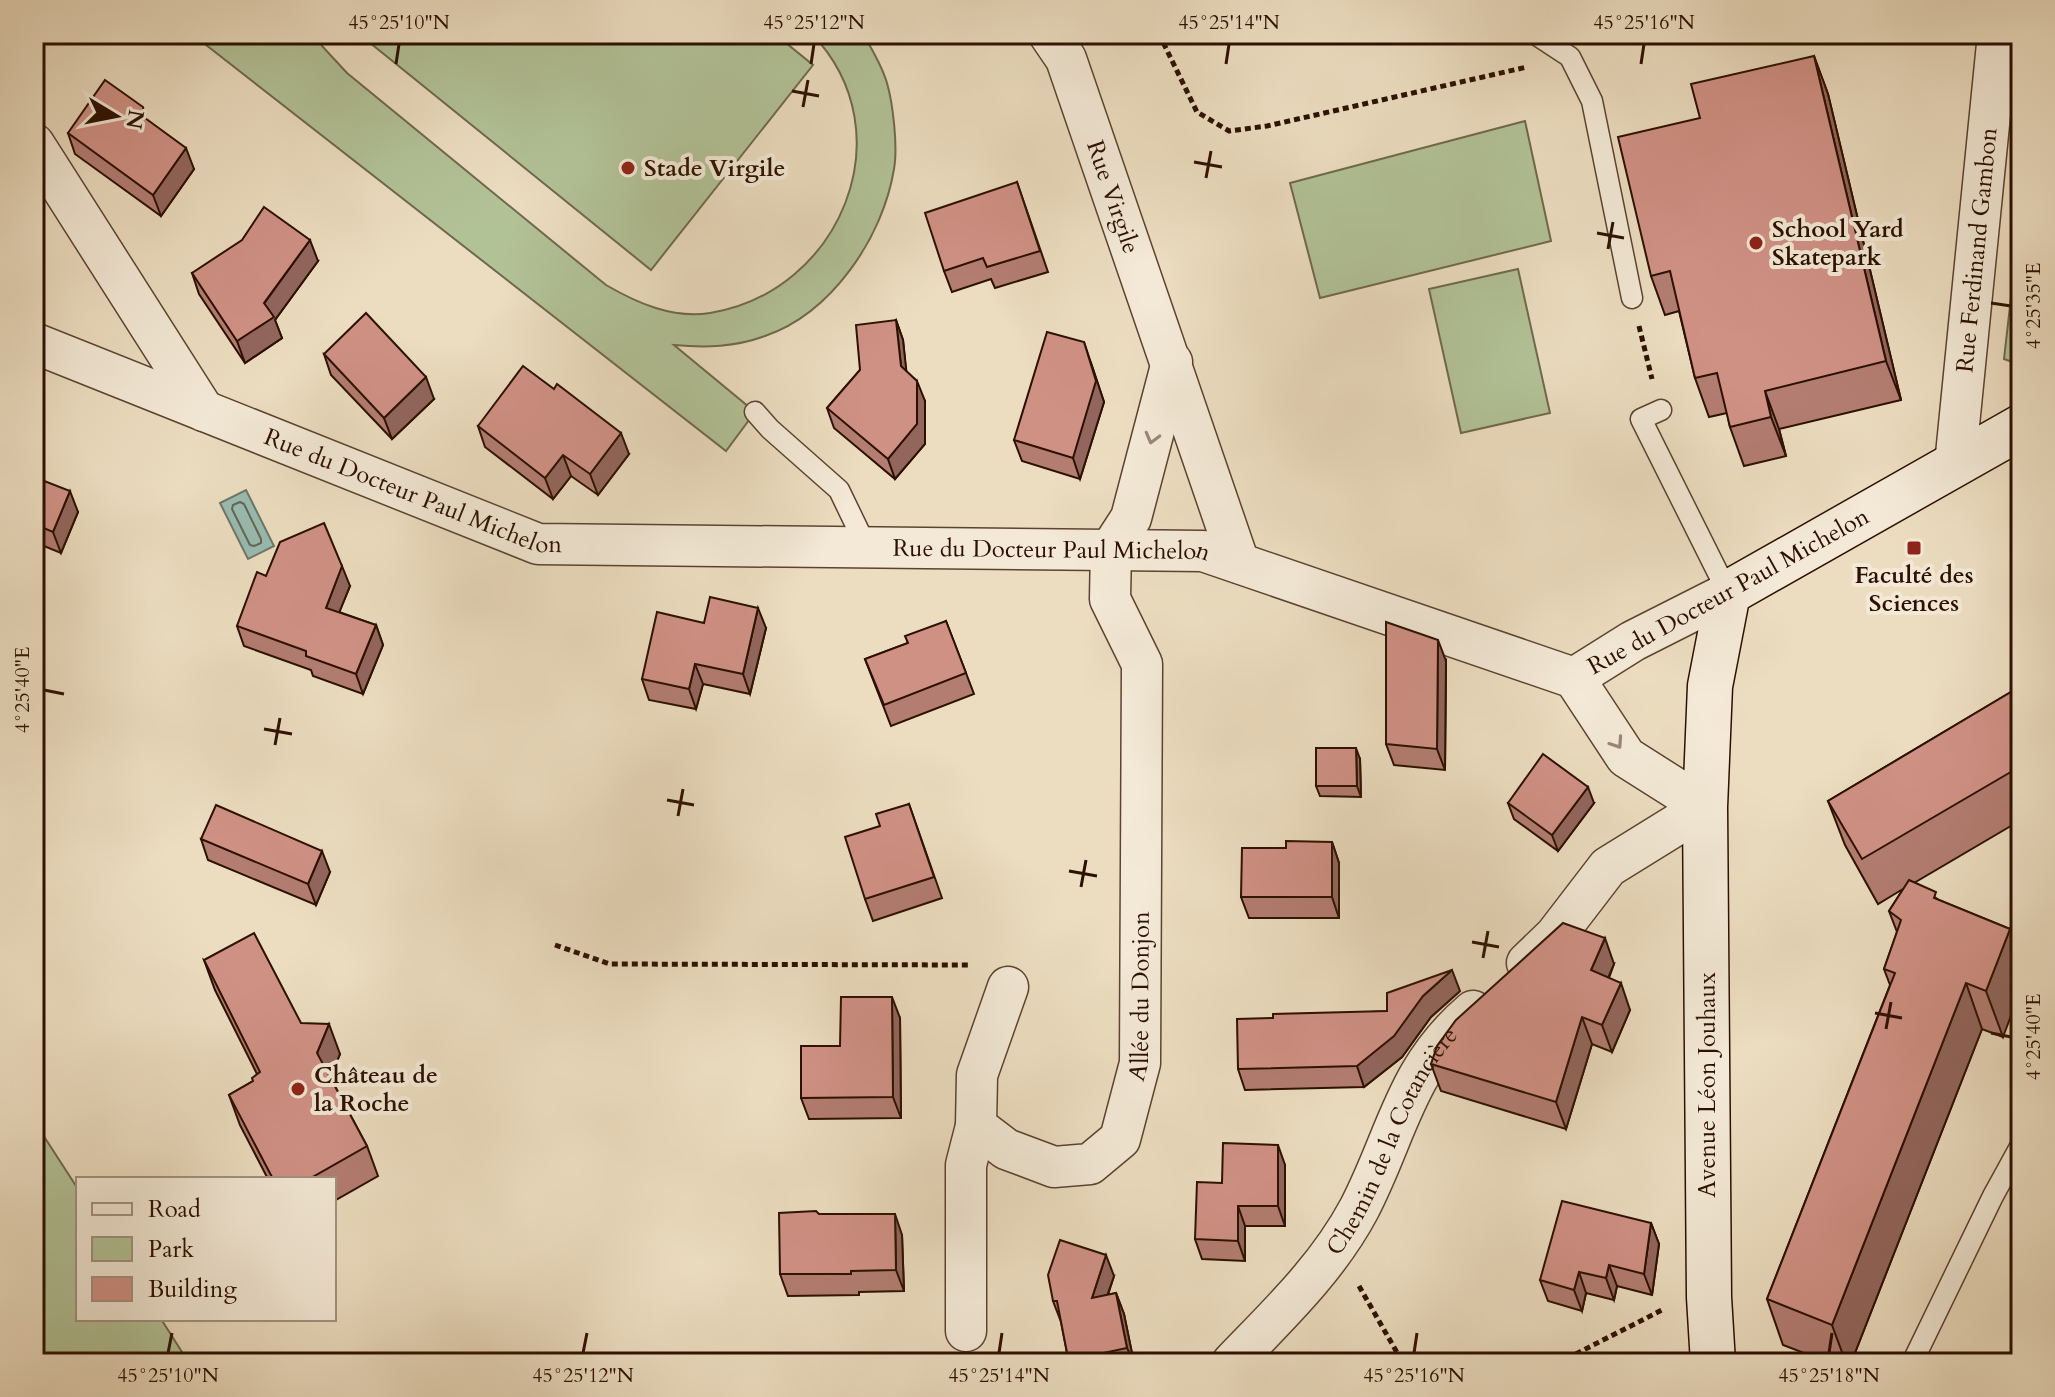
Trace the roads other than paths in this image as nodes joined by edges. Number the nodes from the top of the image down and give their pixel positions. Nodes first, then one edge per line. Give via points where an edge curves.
1 (1049, 34) edge
2 (1535, 34) edge
3 (1998, 34) edge
4 (34, 144) edge
5 (1632, 298) road end
6 (34, 343) edge
7 (1172, 362) junction
8 (1661, 410) road end
9 (204, 411) junction
10 (755, 412) dead end
11 (2021, 427) edge
12 (1955, 465) junction
13 (866, 546) junction
14 (1111, 549) junction
15 (1239, 563) junction
16 (1728, 593) junction
17 (1574, 678) junction
18 (1705, 807) junction
19 (1008, 987) road end
20 (976, 1126) junction
21 (2021, 1145) edge
22 (966, 1331) dead end
23 (1232, 1363) edge
24 (1713, 1363) edge
25 (1912, 1363) edge

1 - 7 street, Rue Virgile via 1066,59
2 - 5 lane via 1570,57 1592,101
3 - 12 street, Rue Ferdinand Gambon
4 - 9 street
6 - 9 street, Rue du Docteur Paul Michelon
7 -> 14 street via 1131,518
7 - 15 street, Rue Virgile
8 - 16 lane via 1641,419
9 - 13 street, Rue du Docteur Paul Michelon via 538,544
10 - 13 lane via 839,490
11 - 12 street, Rue du Docteur Paul Michelon
12 - 16 street, Rue du Docteur Paul Michelon
13 - 14 street, Rue du Docteur Paul Michelon
14 - 15 street, Rue du Docteur Paul Michelon via 1203,551
14 - 20 street, Allée du Donjon via 1110,599 1142,664 1140,1063 1120,1139 1090,1164 1054,1167 1006,1149
15 - 17 street, Rue du Docteur Paul Michelon
16 - 17 street, Rue du Docteur Paul Michelon
16 - 18 street, Avenue Léon Jouhaux via 1710,686
17 -> 18 street via 1626,757
18 - 23 street, Chemin de la Cotancière via 1608,867 1555,936 1449,1031 1421,1070 1359,1208 1334,1249
18 - 24 street, Avenue Léon Jouhaux
19 - 20 street via 977,1075
20 - 22 street via 966,1165
21 - 25 lane

